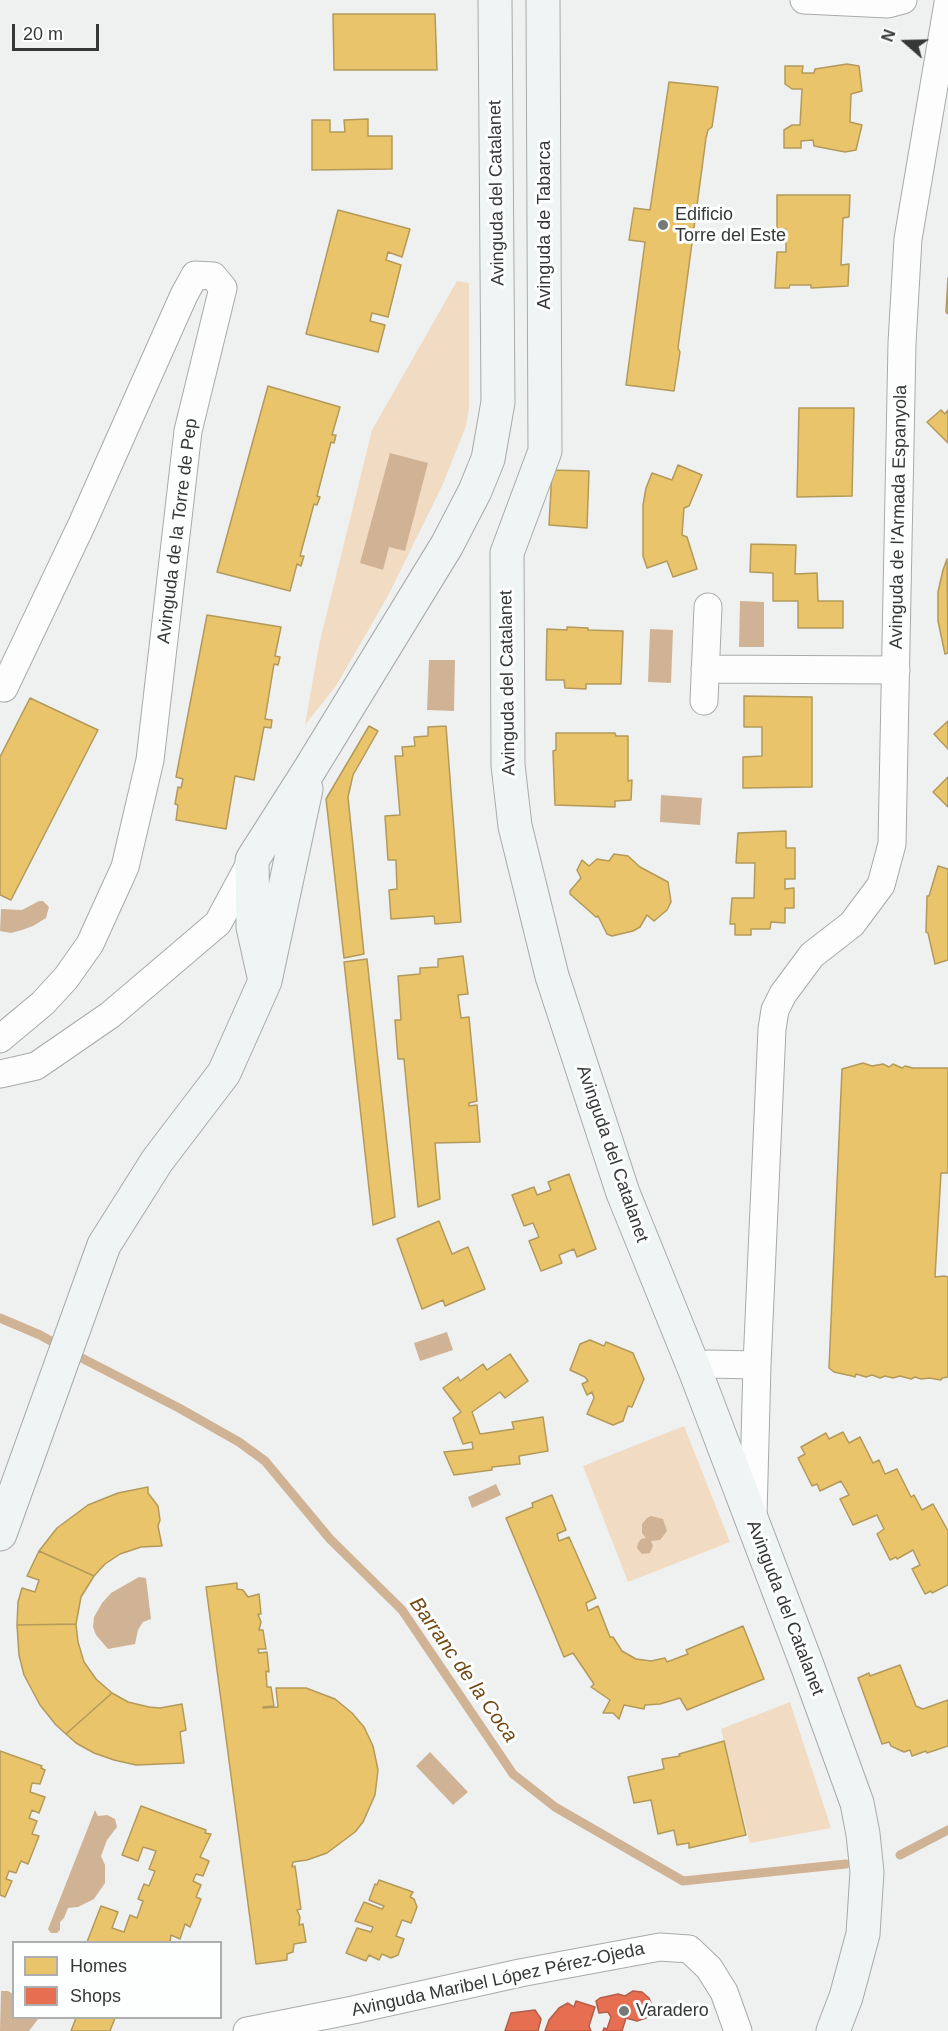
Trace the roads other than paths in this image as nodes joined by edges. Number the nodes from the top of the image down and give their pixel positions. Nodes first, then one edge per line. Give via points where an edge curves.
1 (495, 0) edge
2 (543, 0) edge
3 (804, 0) edge
4 (903, 0) edge
5 (948, 3) edge
6 (544, 451) joint
7 (708, 607) dead end
8 (705, 669) junction
9 (896, 670) junction
10 (4, 688) dead end
11 (704, 701) dead end
12 (310, 769) junction
13 (252, 860) junction
14 (265, 981) junction
15 (0, 1039) edge
16 (0, 1074) edge
17 (757, 1365) junction
18 (696, 1373) junction
19 (710, 1413) junction
20 (755, 1413) junction
21 (753, 1524) junction
22 (0, 1534) edge
23 (247, 2031) edge
24 (738, 2031) edge
25 (833, 2031) edge

1 - 12 street, Avinguda del Catalanet via 498,402 488,459 447,545
2 - 6 street, Avinguda de Tabarca
3 - 4 street via 888,4
5 - 9 street, Avinguda de l'Armada Espanyola via 908,239 902,343
6 - 18 street, Avinguda del Catalanet via 507,553 508,765 515,826 552,976 623,1193
7 - 8 street
8 - 9 street
8 - 11 street
9 - 17 street, Avinguda de l'Armada Espanyola via 892,844 881,885 852,924 812,955 775,1010
10 - 15 street, Avinguda de la Torre de Pep via 82,524 183,295 195,275 213,276 223,288 188,431 150,760 125,867 90,944 66,978
12 - 13 street, Avinguda del Catalanet
12 - 14 street, Avinguda del Catalanet
13 - 14 street via 253,927
13 - 16 street via 218,923 110,1015 36,1066
14 - 22 street, Avinguda del Catalanet via 224,1073 158,1161 104,1245
17 - 18 street via 708,1364
17 - 20 street
18 - 19 street, Avinguda del Catalanet
19 - 20 street
19 - 21 street, Avinguda del Catalanet
20 - 21 street
21 - 25 street, Avinguda del Catalanet via 860,1819 867,1872 863,1934
23 - 24 street, Avinguda Maribel López Pérez-Ojeda via 660,1947 689,1949 710,1968 724,1992

